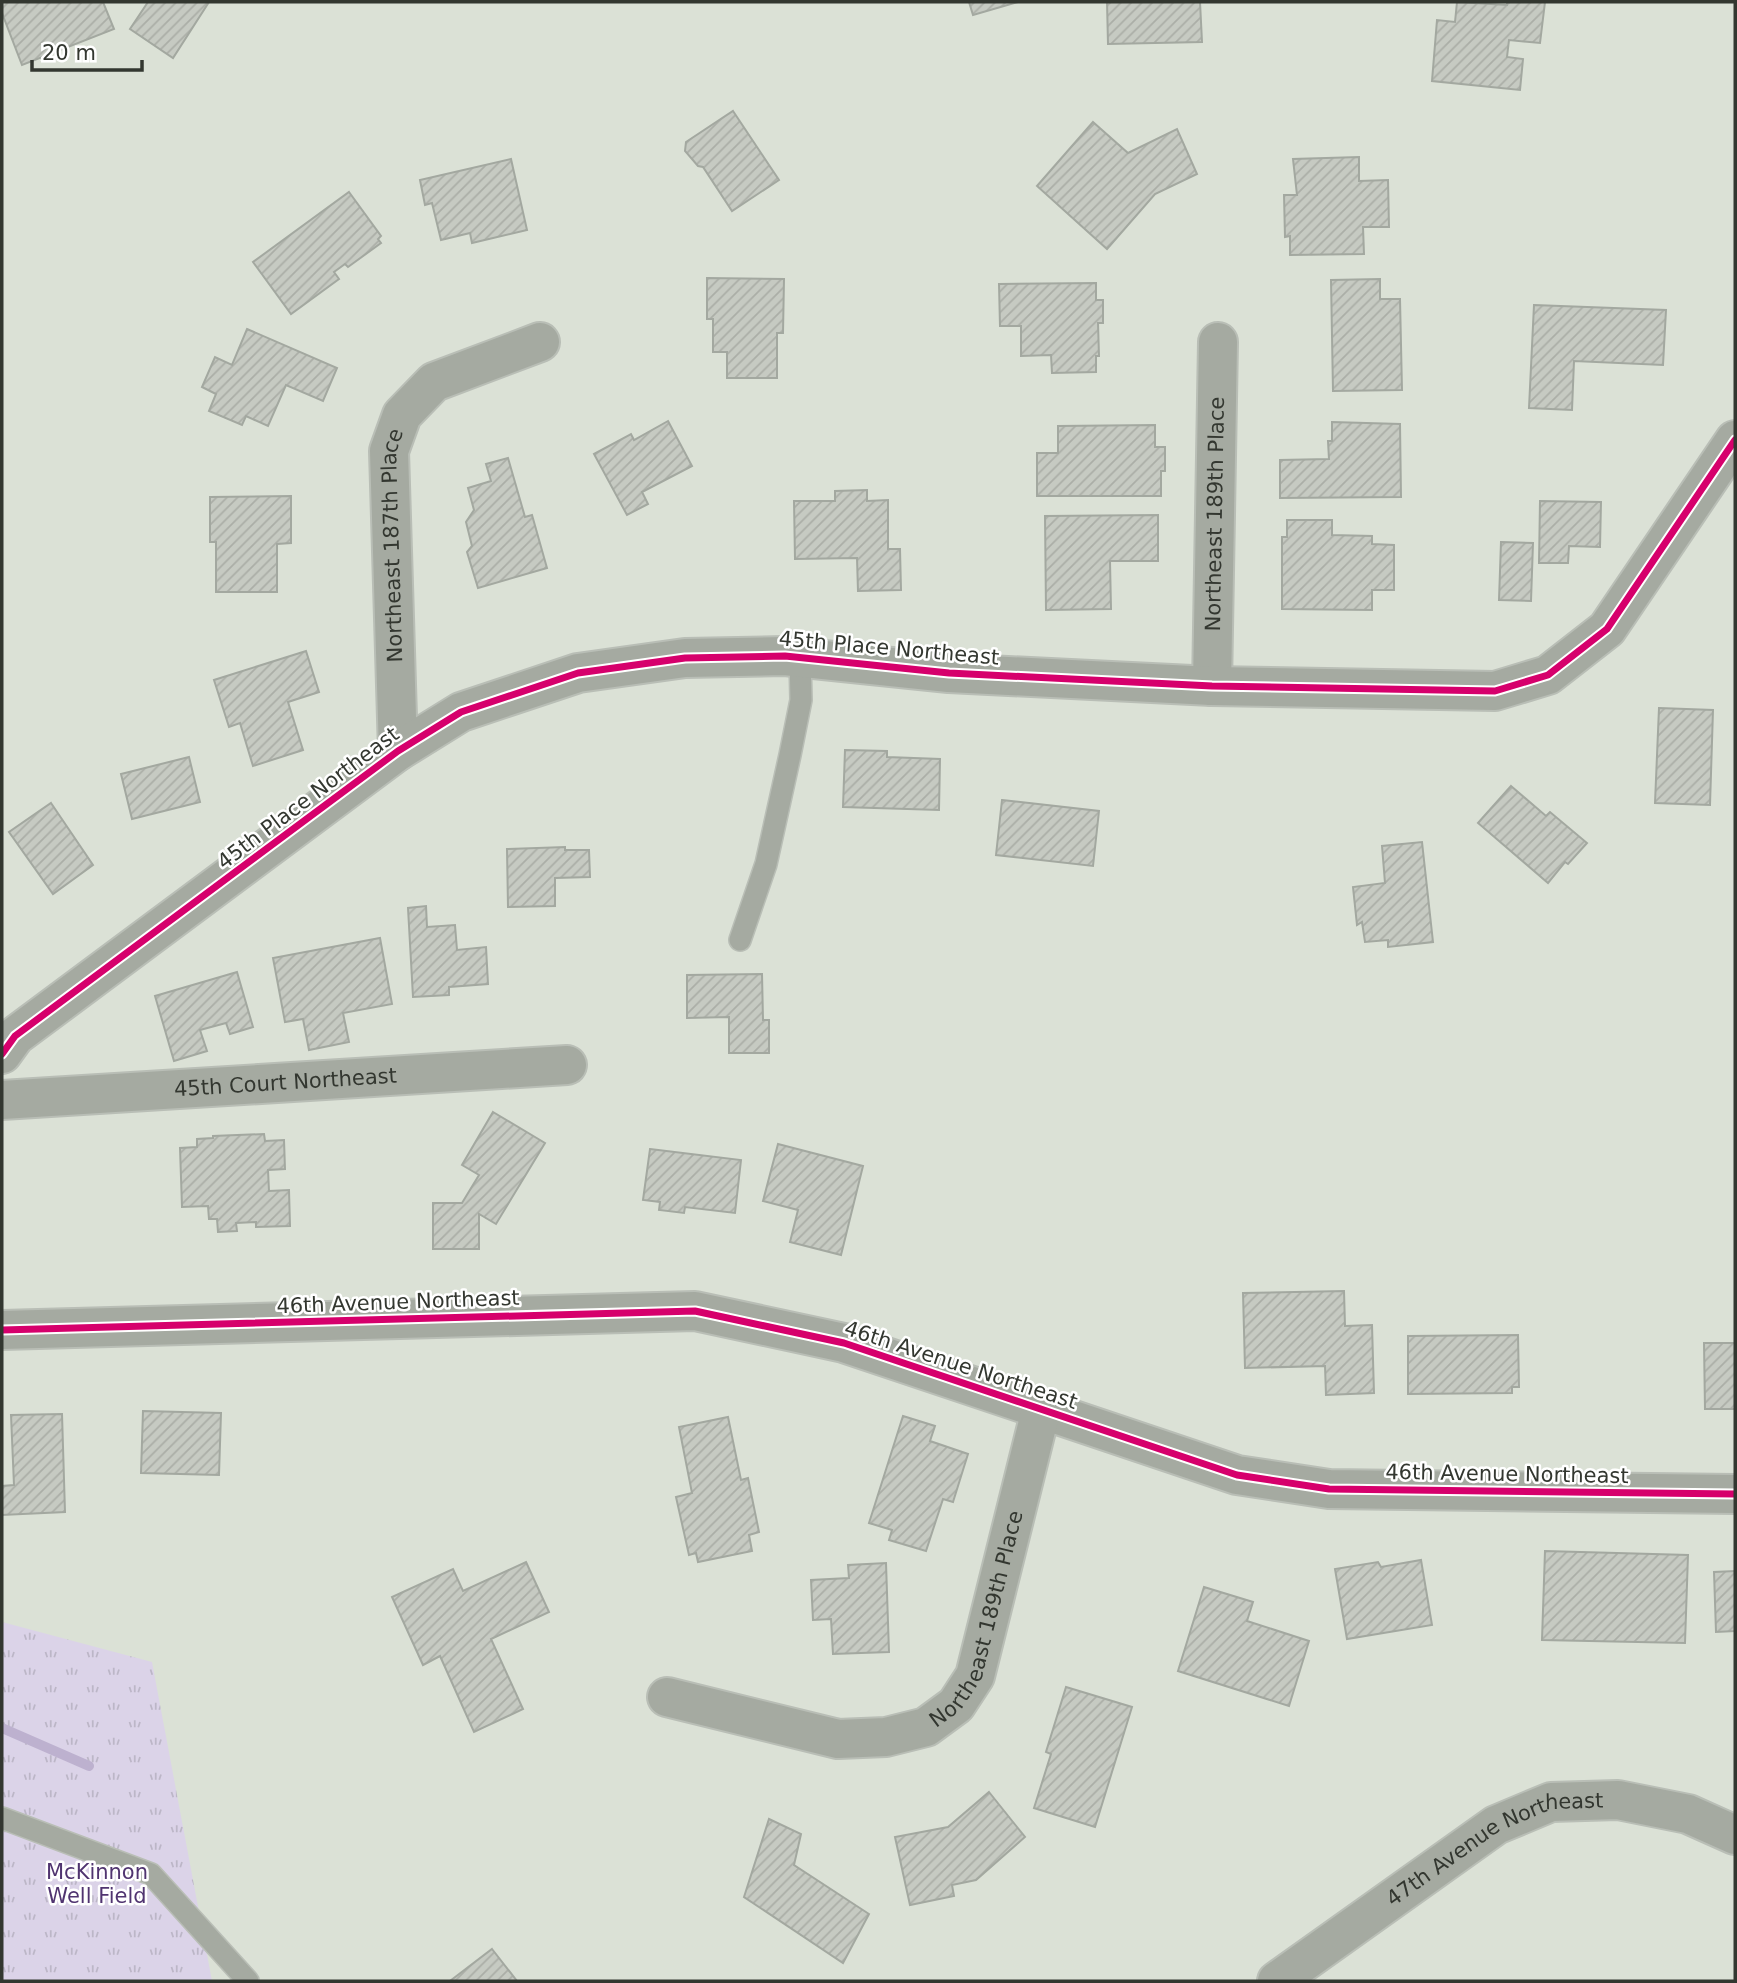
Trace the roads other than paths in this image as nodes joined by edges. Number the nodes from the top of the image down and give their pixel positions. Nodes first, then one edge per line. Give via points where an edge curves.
1 (540, 342) dead end
2 (1218, 342) dead end
3 (1735, 440) edge
4 (800, 657) junction
5 (1212, 686) junction
6 (398, 751) junction
7 (740, 940) dead end
8 (2, 1054) edge
9 (567, 1065) dead end
10 (2, 1100) edge
11 (2, 1331) edge
12 (1041, 1410) junction
13 (1735, 1494) edge
14 (667, 1697) dead end
15 (2, 1818) edge
16 (1735, 1835) edge
17 (247, 1981) edge
18 (1277, 1981) edge

1 - 6 street, Northeast 187th Place via 433,382 402,415 388,452
2 - 5 street, Northeast 189th Place
3 - 5 street, 45th Place Northeast via 1607,629 1548,676 1495,691
4 - 5 street, 45th Place Northeast via 949,673
4 - 6 street, 45th Place Northeast via 685,658 578,673 461,712
4 - 7 lane via 801,700 790,755 766,864
6 - 8 street, 45th Place Northeast via 15,1036
9 - 10 street, 45th Court Northeast
11 - 12 street, 46th Avenue Northeast via 695,1311 844,1343
12 - 13 street, 46th Avenue Northeast via 1237,1475 1329,1489
12 - 14 street, Northeast 189th Place via 975,1676 956,1705 926,1727 886,1737 838,1739
15 - 17 lane via 150,1874
16 - 18 street, 47th Avenue Northeast via 1688,1814 1618,1800 1551,1802 1496,1825

